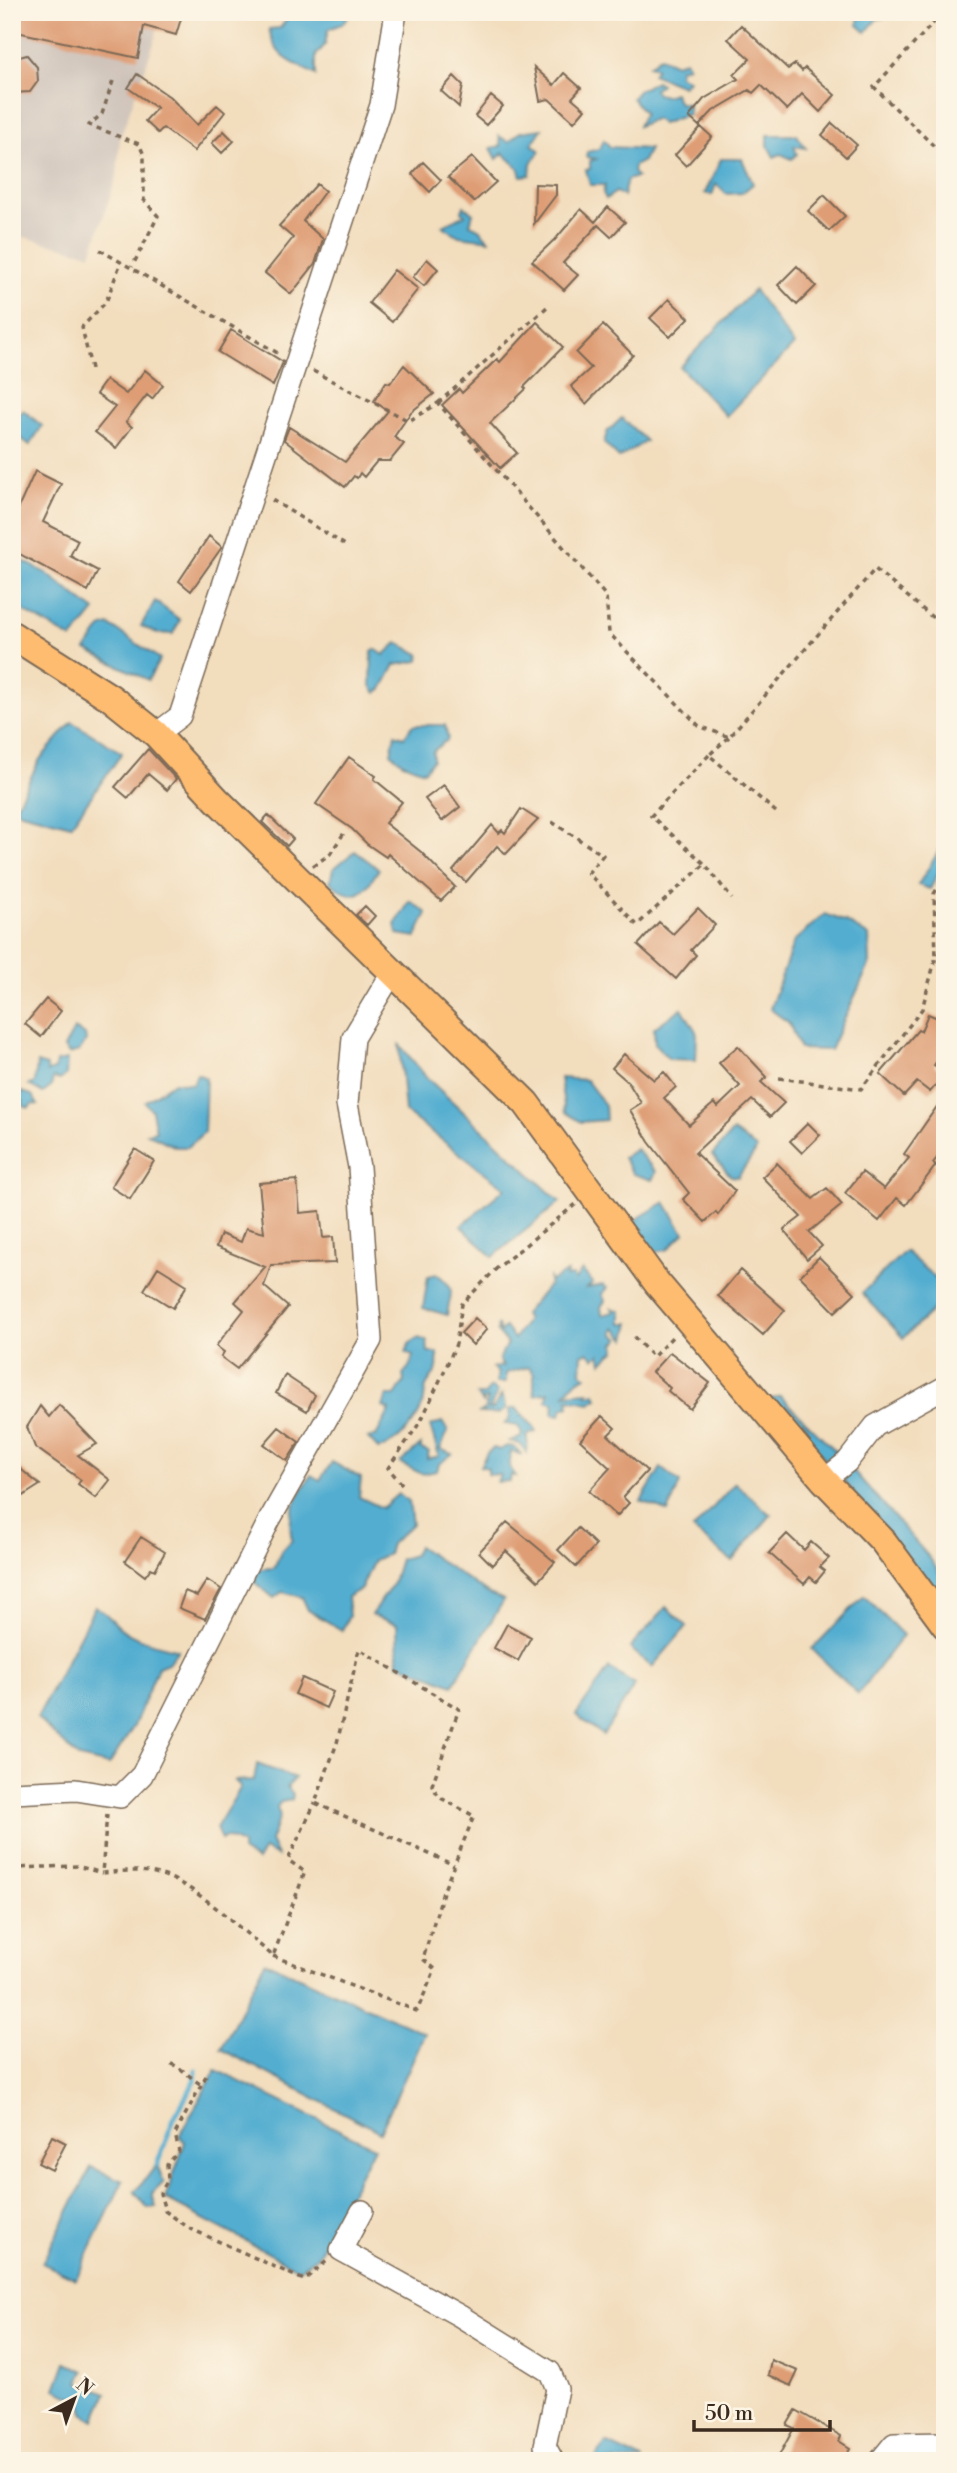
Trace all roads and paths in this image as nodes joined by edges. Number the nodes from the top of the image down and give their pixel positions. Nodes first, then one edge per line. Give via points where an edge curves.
1 (396, 12) edge
2 (945, 22) edge
3 (113, 81) dead end
4 (945, 157) edge
5 (100, 250) dead end
6 (121, 262) junction
7 (132, 267) junction
8 (547, 307) dead end
9 (298, 364) junction
10 (91, 369) dead end
11 (438, 402) junction
12 (255, 490) junction
13 (345, 545) dead end
14 (945, 628) edge
15 (12, 635) edge
16 (156, 734) junction
17 (729, 737) junction
18 (709, 755) junction
19 (776, 812) dead end
20 (552, 822) dead end
21 (705, 864) junction
22 (945, 876) edge
23 (732, 899) dead end
24 (392, 974) junction
25 (779, 1078) dead end
26 (582, 1199) dead end
27 (682, 1327) dead end
28 (634, 1337) dead end
29 (945, 1387) edge
30 (824, 1480) junction
31 (402, 1484) dead end
32 (945, 1625) edge
33 (12, 1793) edge
34 (107, 1795) junction
35 (315, 1803) junction
36 (454, 1865) junction
37 (12, 1868) edge
38 (102, 1873) junction
39 (273, 1956) junction
40 (171, 2064) dead end
41 (206, 2076) dead end
42 (202, 2085) junction
43 (362, 2211) dead end
44 (341, 2249) junction
45 (945, 2443) edge
46 (552, 2461) edge
47 (880, 2461) edge

1 - 9 street via 381,105
2 - 4 path via 937,19 874,87
3 - 7 path via 102,114 89,125 139,144 144,155 145,200 158,216
5 - 6 path
6 - 7 path
6 - 10 path via 106,302 82,327
7 - 9 path
8 - 11 path
9 - 11 path via 409,421
9 - 12 street
11 - 17 path via 606,596 609,633 699,726
12 - 13 path
12 - 16 street via 180,716
14 - 17 path via 875,569
15 - 16 main road via 111,698
16 - 24 main road
17 - 18 path
18 - 19 path
18 - 21 path via 651,816
20 - 21 path via 603,855 588,873 637,925
21 - 23 path
22 - 25 path via 934,894 936,957 922,1009 861,1089
24 - 30 main road via 526,1103 657,1283
24 - 34 street via 353,1038 347,1104 359,1167 371,1340 270,1518 142,1775 120,1797
26 - 31 path via 496,1269 462,1304 456,1344 447,1365 421,1420 388,1468
27 - 28 path via 653,1357
29 - 30 street via 875,1426 847,1462
30 - 32 main road via 883,1541
33 - 34 street via 76,1790
34 - 38 path
35 - 36 path
35 - 36 path via 337,1743 359,1649 459,1709 432,1785 439,1797 474,1816
35 - 39 path via 288,1860 305,1872
36 - 39 path via 423,1959 435,1969 417,2011
37 - 38 path via 77,1866
38 - 39 path via 163,1875 196,1894
40 - 42 path
41 - 42 path
42 - 44 path via 175,2134 178,2151 167,2165 168,2180 160,2193 166,2211 198,2232 304,2280
43 - 44 street
44 - 46 street via 550,2372 558,2389 545,2446
45 - 47 street via 894,2444

